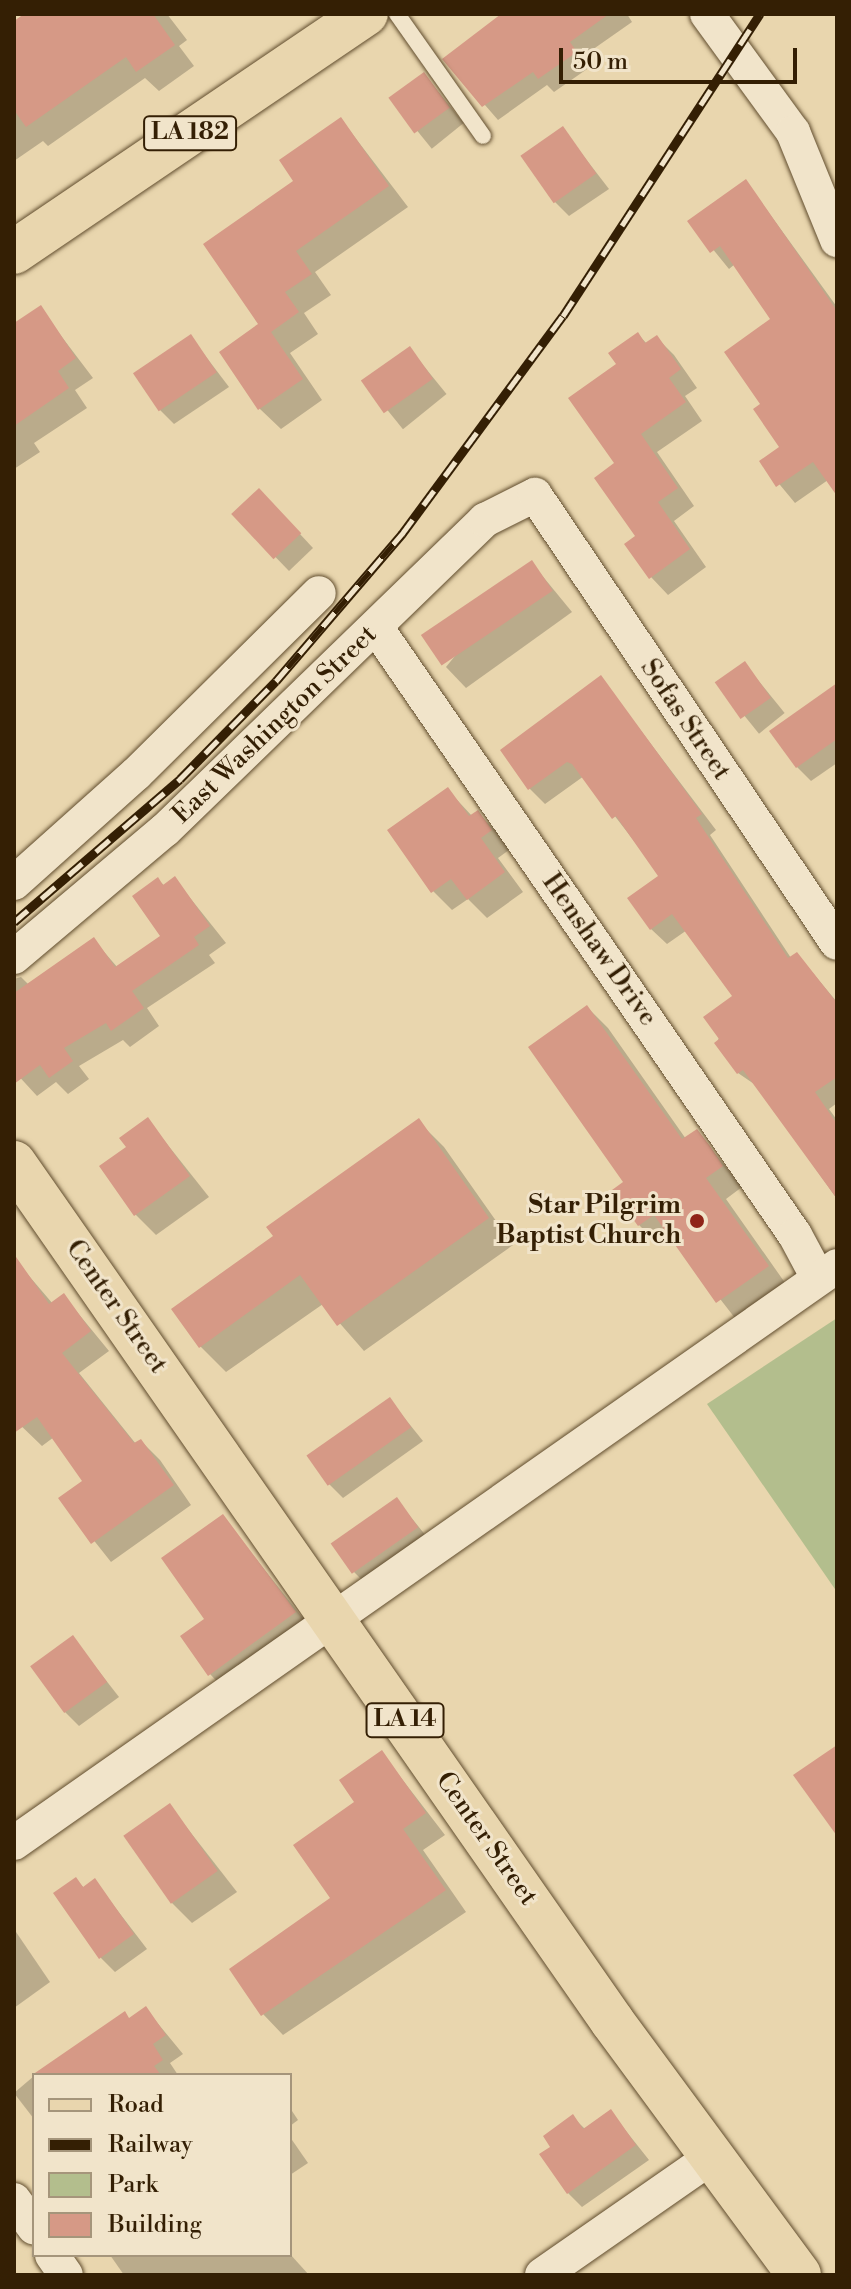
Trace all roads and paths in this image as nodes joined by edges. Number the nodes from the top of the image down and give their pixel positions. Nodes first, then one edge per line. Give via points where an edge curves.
1 (366, 14) edge
2 (397, 14) edge
3 (707, 14) edge
4 (483, 136) dead end
5 (828, 183) edge
6 (837, 240) edge
7 (14, 252) edge
8 (535, 495) joint
9 (319, 593) dead end
10 (376, 627) junction
11 (14, 883) edge
12 (837, 943) edge
13 (14, 957) edge
14 (14, 1163) edge
15 (827, 1271) edge
16 (336, 1621) junction
17 (14, 1843) edge
18 (713, 2156) junction
19 (14, 2200) edge
20 (32, 2225) edge
21 (53, 2257) edge
22 (66, 2275) edge
23 (542, 2275) edge
24 (799, 2275) edge

1 - 7 main road, LA 182
2 - 4 lane
3 - 5 street
5 - 6 street
8 - 10 street, East Washington Street via 485,520
8 - 12 street, Sofas Street
9 - 11 street via 136,774
10 - 13 street, East Washington Street via 165,830
10 - 15 street, Henshaw Drive via 795,1235
14 - 16 main road, Center Street / LA 14
15 - 16 street
16 - 17 street
16 - 18 main road, Center Street / LA 14 via 612,2021
18 - 23 street
18 - 24 main road, Center Street / LA 14
19 - 20 street
21 - 22 street

